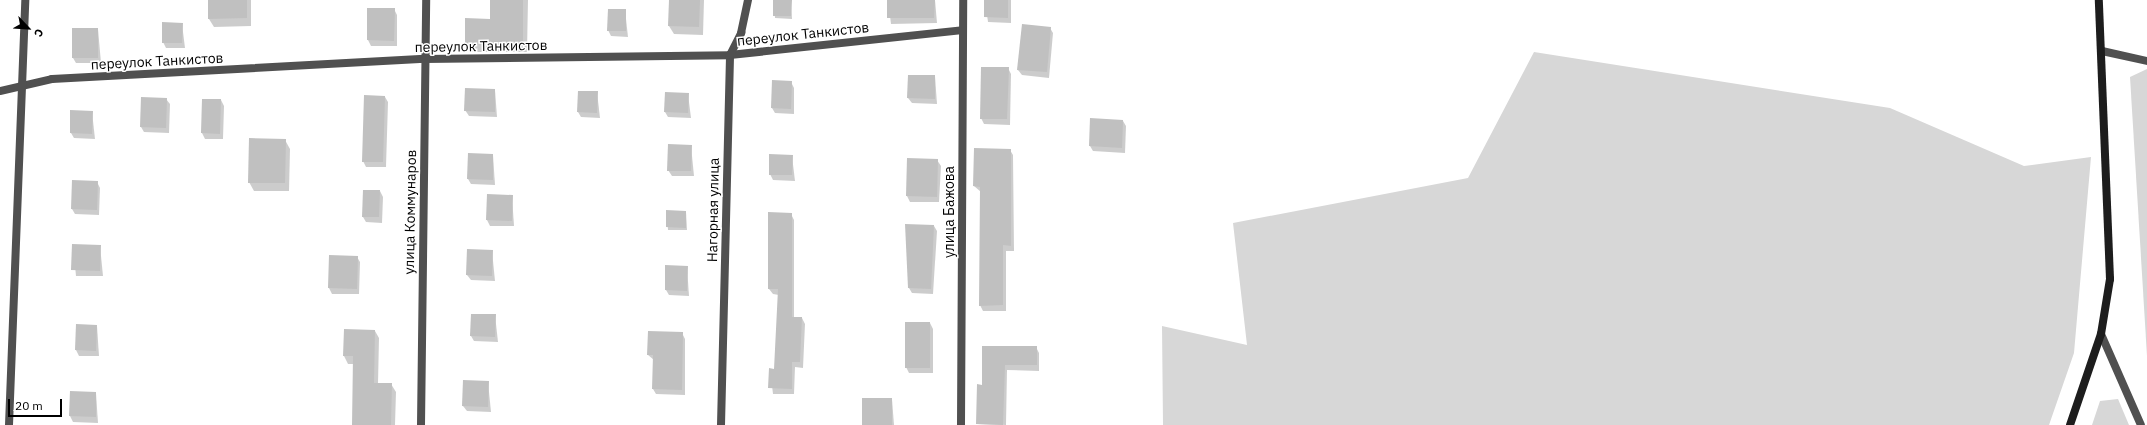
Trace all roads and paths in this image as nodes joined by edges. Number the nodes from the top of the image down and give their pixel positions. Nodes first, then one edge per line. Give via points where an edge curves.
1 (25, 0) edge
2 (426, 0) edge
3 (748, 0) edge
4 (963, 0) edge
5 (2099, 0) edge
6 (963, 30) junction
7 (2102, 51) junction
8 (730, 55) junction
9 (424, 59) junction
10 (2147, 61) edge
11 (20, 87) junction
12 (0, 91) edge
13 (2101, 334) junction
14 (9, 425) edge
15 (421, 425) edge
16 (721, 425) edge
17 (961, 425) edge
18 (2070, 425) edge
19 (2141, 425) edge

1 - 11 street
2 - 9 street, улица Коммунаров
3 - 8 street, Нагорная улица via 741,33
4 - 6 street, улица Бажова
5 - 7 street
6 - 8 street, переулок Танкистов
6 - 17 street, улица Бажова
7 - 10 street
7 - 13 street via 2110,279
8 - 9 street, переулок Танкистов
8 - 16 street, Нагорная улица
9 - 11 street, переулок Танкистов via 52,79
9 - 15 street, улица Коммунаров
11 - 12 street, переулок Танкистов
11 - 14 street
13 - 18 street
13 - 19 street

